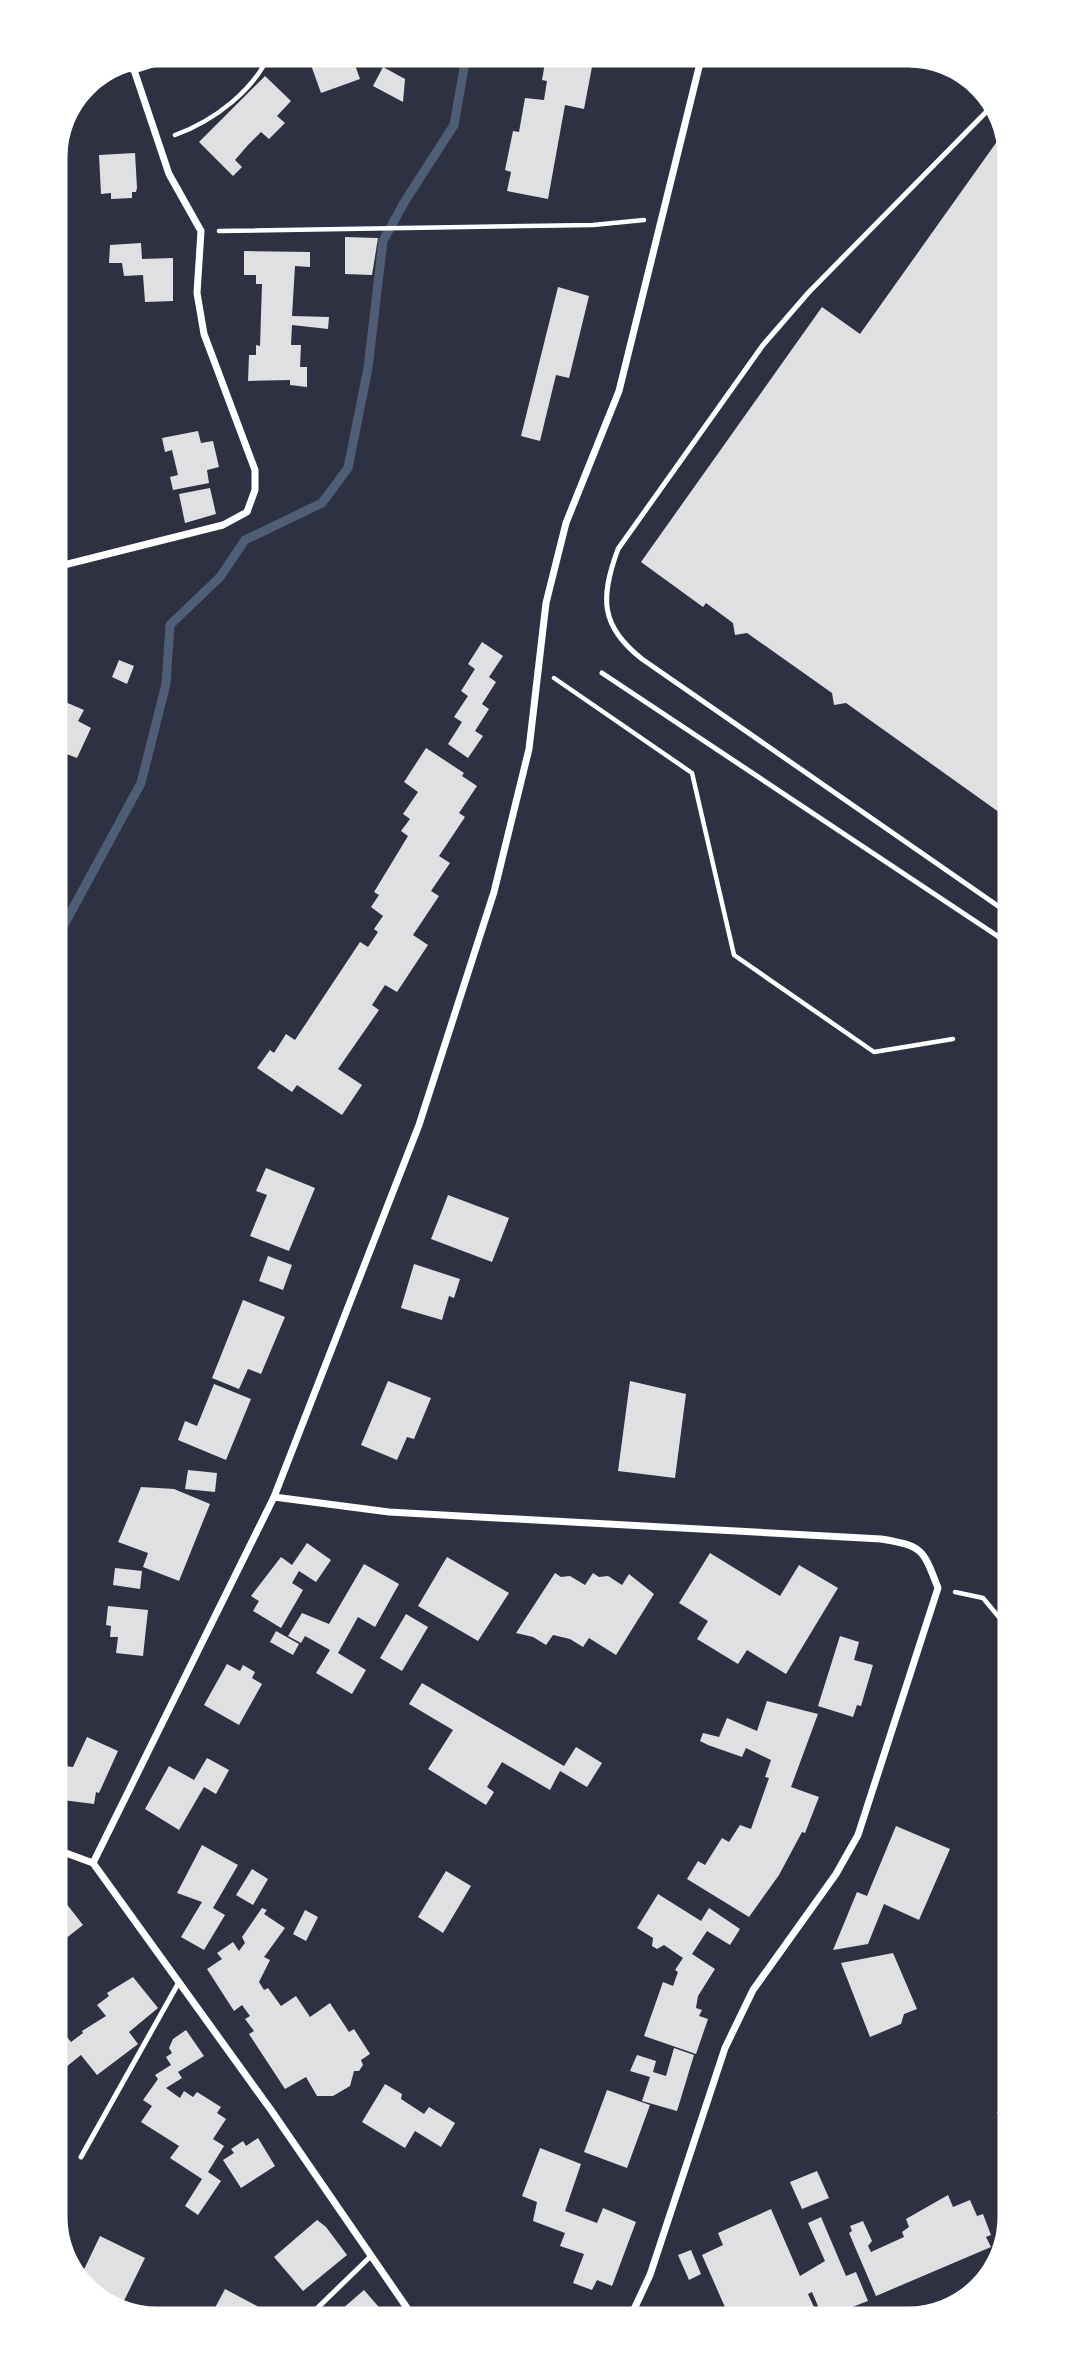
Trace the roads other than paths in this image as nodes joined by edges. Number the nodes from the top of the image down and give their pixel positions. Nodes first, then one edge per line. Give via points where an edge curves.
1 (156, 63) edge
2 (700, 63) edge
3 (128, 68) edge
4 (134, 70) junction
5 (989, 109) edge
6 (63, 565) edge
7 (602, 673) dead end
8 (1002, 909) edge
9 (1002, 939) edge
10 (274, 1497) junction
11 (63, 1853) edge
12 (93, 1863) junction
13 (179, 1982) junction
14 (81, 2157) dead end
15 (371, 2256) junction
16 (314, 2311) edge
17 (409, 2311) edge
18 (633, 2311) edge

1 - 4 street
2 - 10 street via 619,391 566,523 546,603 529,749 494,891 419,1125
3 - 4 street
4 - 6 street via 169,174 201,231 197,293 204,334 255,470 255,490 247,512 223,525
5 - 8 lane via 763,345 618,549 608,575 606,600 610,625 622,643 642,659
7 - 9 lane
10 - 12 street
10 - 18 street via 389,1512 881,1539 907,1544 925,1554 938,1588 858,1835 836,1874 753,1990 725,2048 650,2275
11 - 12 street
12 - 13 street
13 - 14 lane
13 - 15 street
15 - 16 lane
15 - 17 street

